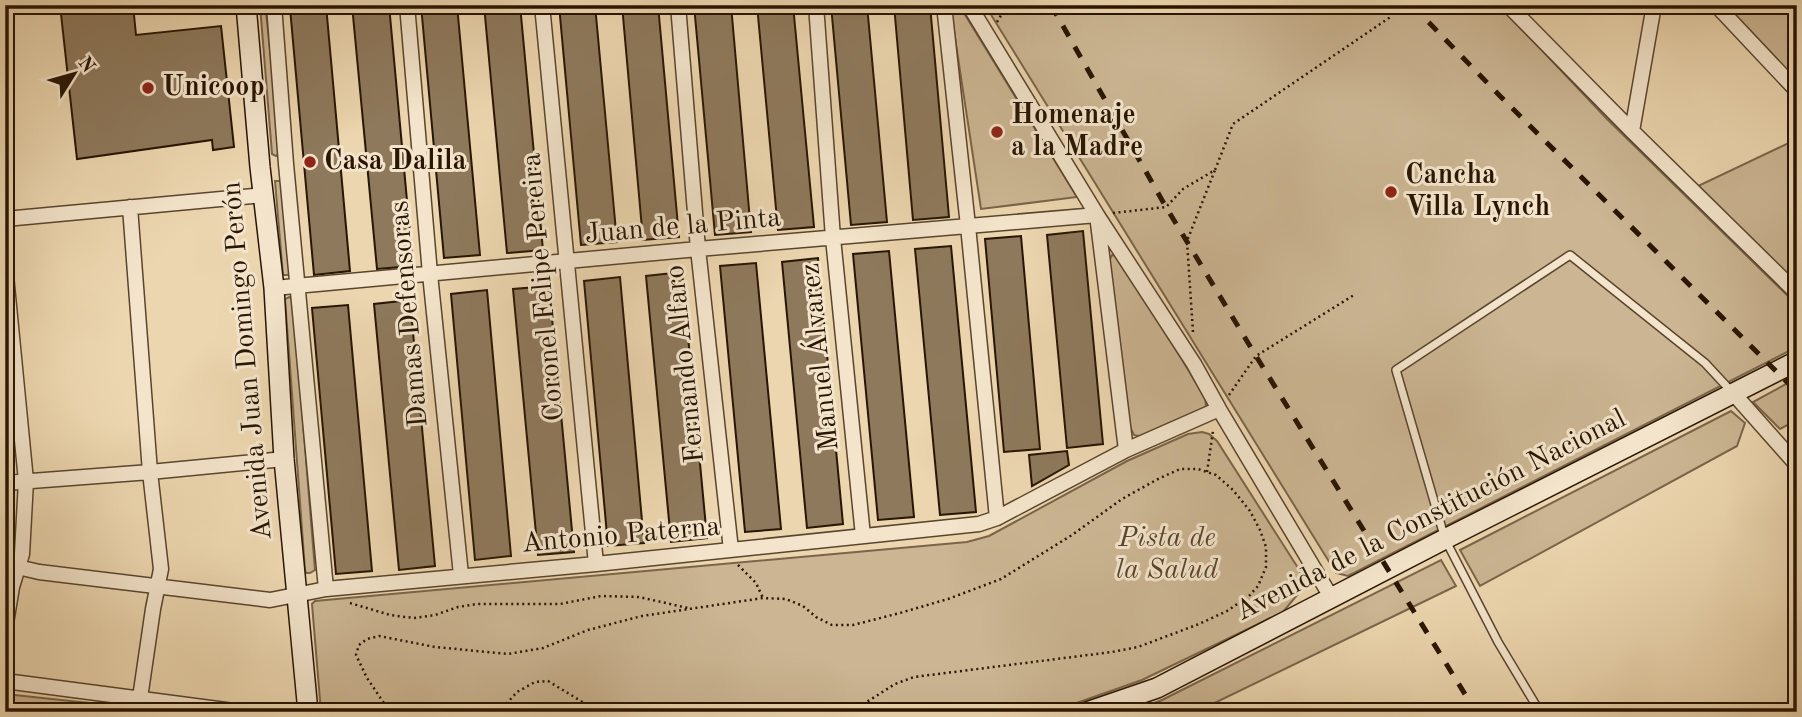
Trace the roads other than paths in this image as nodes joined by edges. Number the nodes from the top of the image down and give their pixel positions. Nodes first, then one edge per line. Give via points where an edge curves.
1 (246, 5) edge
2 (274, 5) edge
3 (407, 5) edge
4 (542, 5) edge
5 (678, 5) edge
6 (816, 5) edge
7 (944, 5) edge
8 (969, 5) edge
9 (1508, 5) edge
10 (1654, 5) edge
11 (1716, 5) edge
12 (1797, 91) edge
13 (1632, 131) junction
14 (286, 164) junction
15 (260, 167) junction
16 (264, 195) junction
17 (130, 207) junction
18 (1097, 215) junction
19 (5, 219) edge
20 (968, 226) junction
21 (833, 238) junction
22 (698, 249) junction
23 (567, 262) junction
24 (5, 265) edge
25 (430, 274) junction
26 (298, 286) junction
27 (274, 288) junction
28 (1797, 293) edge
29 (1797, 361) edge
30 (1734, 394) junction
31 (1217, 410) junction
32 (1126, 450) junction
33 (284, 459) junction
34 (1797, 465) edge
35 (150, 472) junction
36 (26, 481) junction
37 (5, 483) edge
38 (997, 518) junction
39 (863, 536) junction
40 (1445, 539) junction
41 (731, 550) junction
42 (596, 564) junction
43 (12, 565) edge
44 (461, 575) junction
45 (158, 586) junction
46 (326, 589) junction
47 (296, 594) junction
48 (1331, 597) junction
49 (5, 629) edge
50 (5, 681) edge
51 (140, 698) junction
52 (1113, 707) edge
53 (241, 712) edge
54 (308, 712) edge
55 (1087, 712) edge
56 (1540, 712) edge

1 - 15 main road, Avenida Juan Domingo Perón
2 - 14 street
3 - 25 street, Damas Defensoras
4 - 23 street, Coronel Felipe Pereira
5 - 22 street, Fernando Alfaro
6 - 21 street, Manuel Álvarez
7 - 20 street
8 - 18 street
9 - 13 street
10 - 13 street
11 - 12 street
13 - 28 street
14 - 15 street
14 - 26 street
15 - 16 main road, Avenida Juan Domingo Perón
16 - 17 street
16 - 27 main road, Avenida Juan Domingo Perón
17 - 19 street
17 - 35 street
18 - 20 street, Juan de la Pinta
18 - 31 street via 1194,364
18 - 32 street
20 - 21 street, Juan de la Pinta
20 - 38 street
21 - 22 street, Juan de la Pinta
21 - 39 street, Manuel Álvarez
22 - 23 street, Juan de la Pinta
22 - 41 street, Fernando Alfaro
23 - 25 street, Juan de la Pinta
23 - 42 street, Coronel Felipe Pereira
24 - 36 street
25 - 26 street, Juan de la Pinta
25 - 44 street, Damas Defensoras
26 - 27 street, Juan de la Pinta
26 - 46 street
27 - 33 main road, Avenida Juan Domingo Perón
29 - 30 main road, Avenida de la Constitución Nacional
30 - 34 street
30 - 40 main road, Avenida de la Constitución Nacional
30 - 40 lane via 1705,363 1570,255 1396,370
31 - 32 street, Antonio Paterna
31 - 48 street
32 - 38 street, Antonio Paterna
33 - 35 street
33 - 47 main road, Avenida Juan Domingo Perón
35 - 36 street
35 - 45 street via 161,569
36 - 37 street
36 - 43 street via 22,554
38 - 39 street, Antonio Paterna via 979,524
39 - 41 street, Antonio Paterna
40 - 48 main road, Avenida de la Constitución Nacional
40 - 56 lane
41 - 42 street, Antonio Paterna
42 - 44 street, Antonio Paterna
43 - 45 street, Antonio Paterna
43 - 49 street
44 - 46 street, Antonio Paterna
45 - 47 street, Antonio Paterna via 270,600
45 - 51 street
46 - 47 street, Antonio Paterna
47 - 54 main road, Avenida Juan Domingo Perón
48 - 52 main road, Avenida de la Constitución Nacional
50 - 51 street
51 - 53 street
52 - 55 main road, Avenida de la Constitución Nacional

